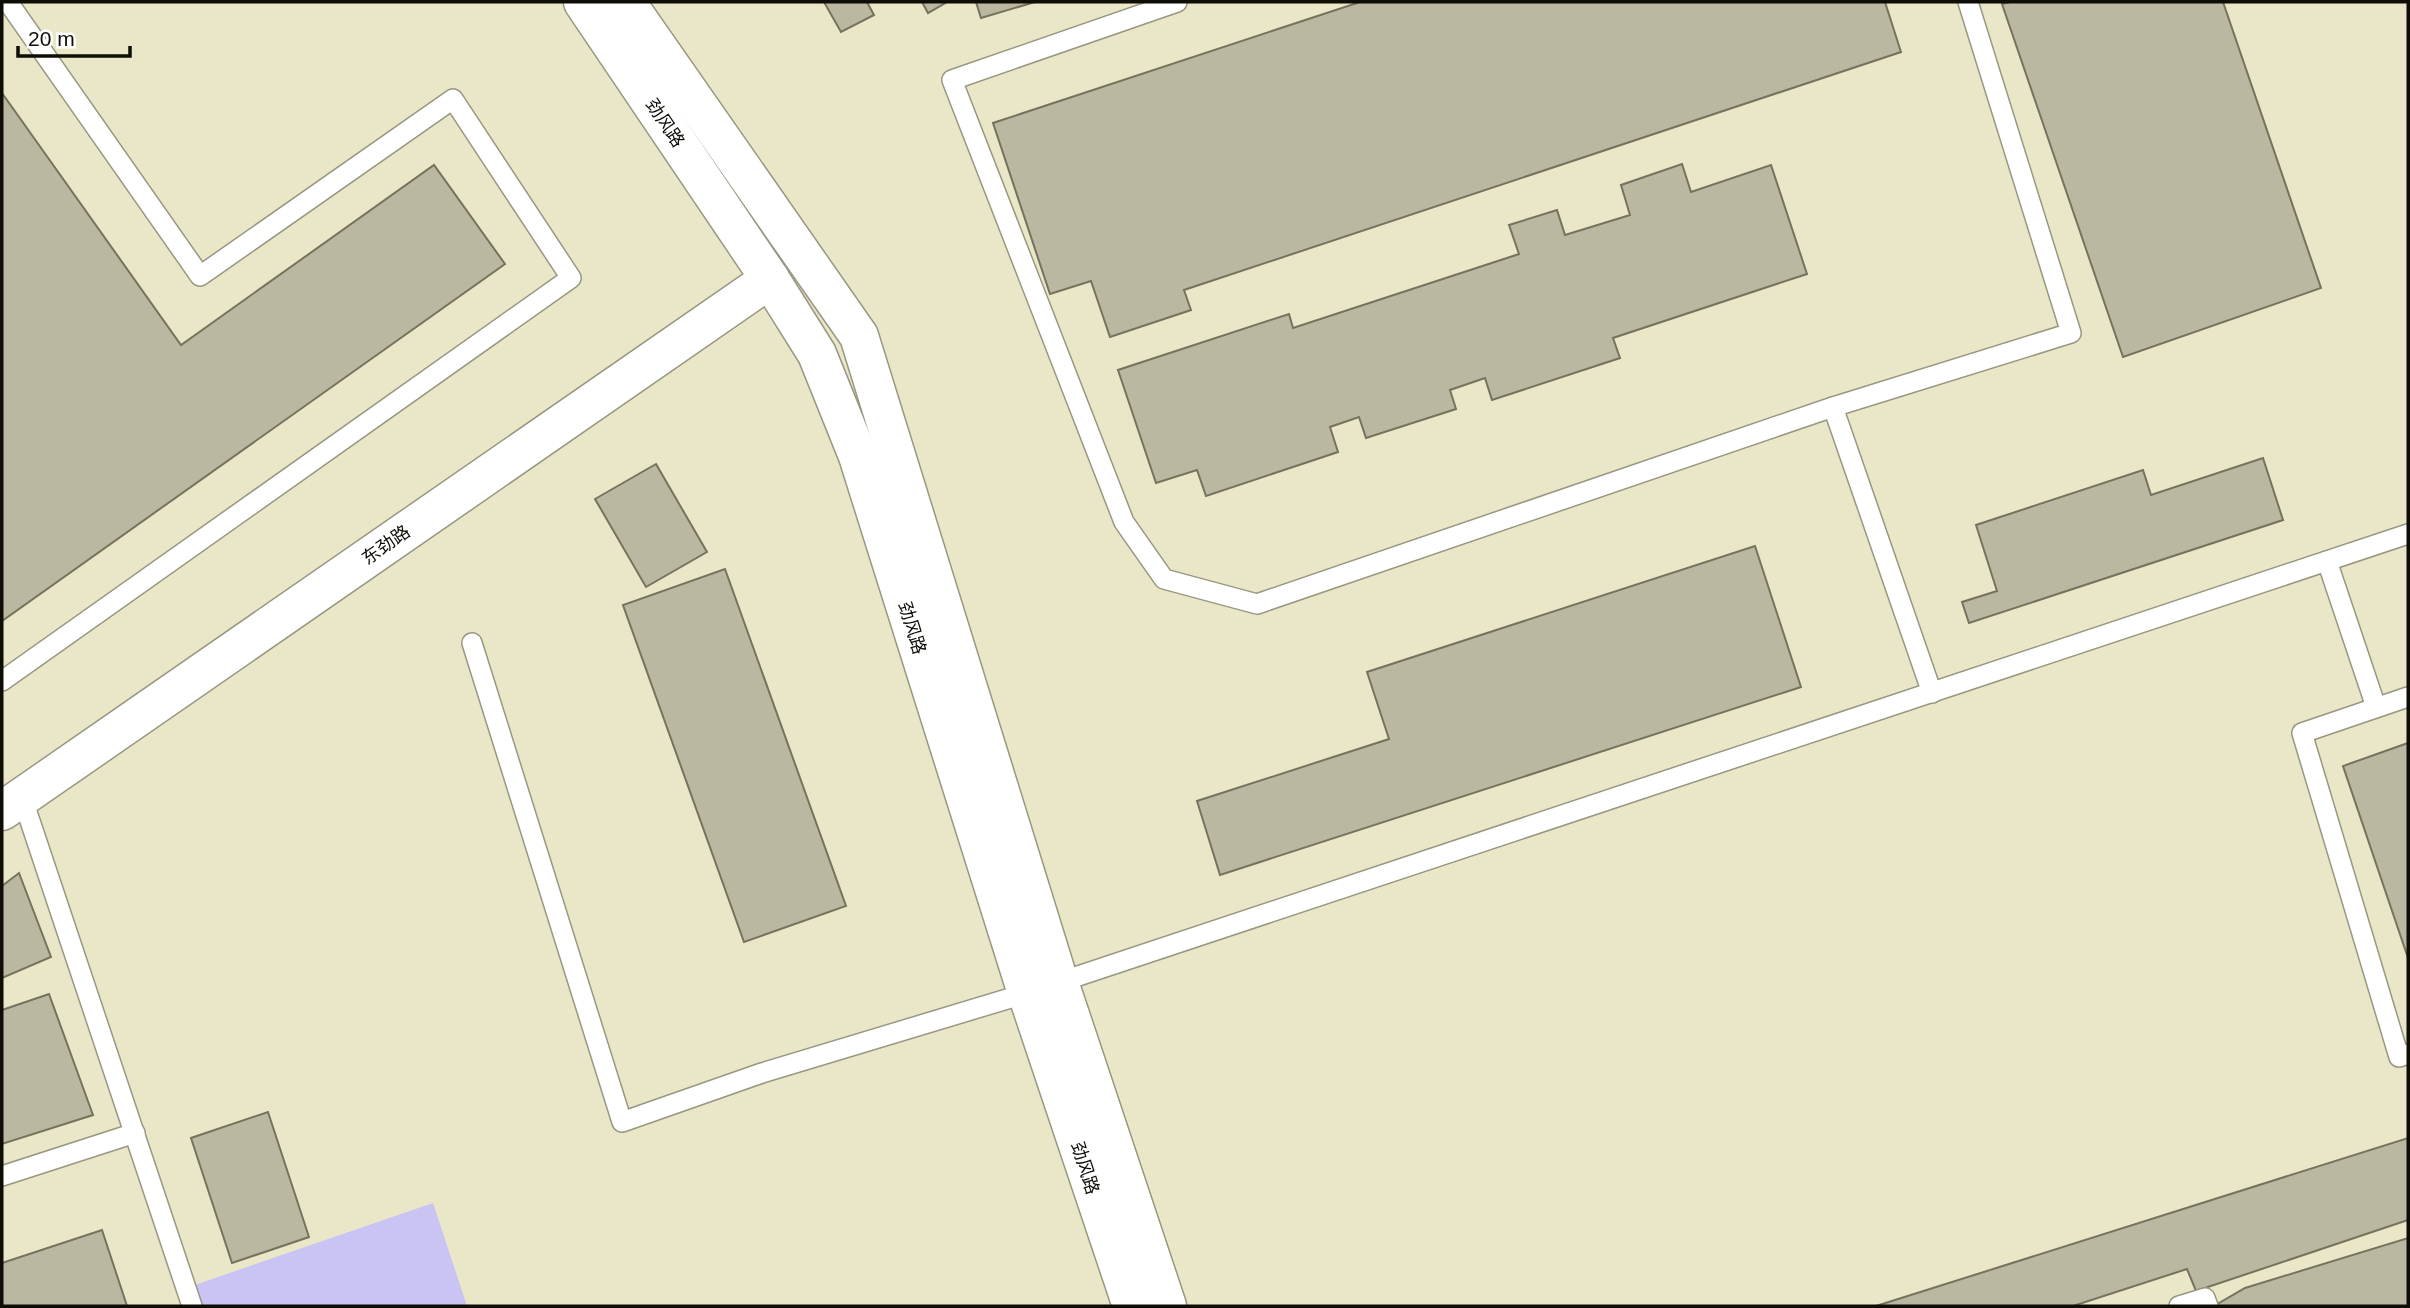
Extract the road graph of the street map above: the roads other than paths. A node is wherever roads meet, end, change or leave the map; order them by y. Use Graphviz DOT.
graph roads {
  1 [pos="8,2"];
  2 [pos="583,2"];
  3 [pos="626,2"];
  4 [pos="1177,2"];
  5 [pos="1968,2"];
  6 [pos="770,279"];
  7 [pos="1833,407"];
  8 [pos="2408,534"];
  9 [pos="2327,561"];
  10 [pos="472,643"];
  11 [pos="2,681"];
  12 [pos="1932,693"];
  13 [pos="2408,697"];
  14 [pos="2376,707"];
  15 [pos="12,804"];
  16 [pos="1043,988"];
  17 [pos="2408,1054"];
  18 [pos="135,1133"];
  19 [pos="2,1176"];
  20 [pos="192,1306"];
  21 [pos="1132,1306"];
  22 [pos="1167,1306"];
  23 [pos="2179,1306"];
  24 [pos="2208,1306"];
  1 -- 11 [label="lane"];
  2 -- 6 [label="street, 劲风路"];
  3 -- 16 [label="street, 劲风路"];
  4 -- 7 [label="lane"];
  5 -- 7 [label="lane"];
  6 -- 15 [label="street, 东劲路"];
  6 -- 16 [label="street, 劲风路"];
  7 -- 12 [label="lane"];
  8 -- 9 [label="lane"];
  9 -- 12 [label="lane"];
  9 -- 14 [label="lane"];
  10 -- 16 [label="lane"];
  12 -- 16 [label="lane"];
  13 -- 14 [label="lane"];
  14 -- 17 [label="lane"];
  15 -- 18 [label="lane"];
  16 -- 21 [label="street, 劲风路"];
  16 -- 22 [label="street, 劲风路"];
  18 -- 19 [label="lane"];
  18 -- 20 [label="lane"];
  23 -- 24 [label="lane"];
}
